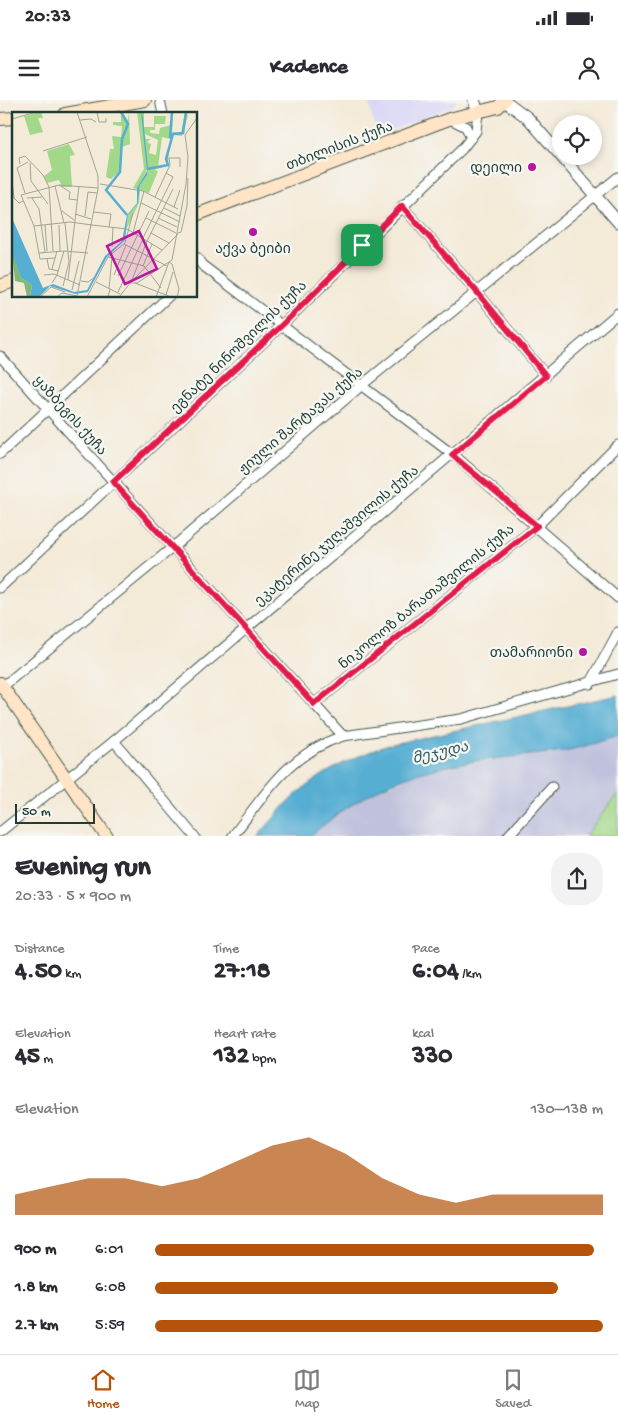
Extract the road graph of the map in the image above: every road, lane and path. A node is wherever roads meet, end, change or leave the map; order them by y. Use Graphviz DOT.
graph roads {
  1 [pos="145,100"];
  2 [pos="505,100"];
  3 [pos="478,103"];
  4 [pos="76,112"];
  5 [pos="449,119"];
  6 [pos="471,138"];
  7 [pos="552,146"];
  8 [pos="569,165"];
  9 [pos="618,177"];
  10 [pos="596,196"];
  11 [pos="402,206"];
  12 [pos="198,214"];
  13 [pos="618,222"];
  14 [pos="199,268"];
  15 [pos="12,282"];
  16 [pos="0,286"];
  17 [pos="477,292"];
  18 [pos="167,298"];
  19 [pos="618,313"];
  20 [pos="282,325"];
  21 [pos="0,356"];
  22 [pos="546,376"];
  23 [pos="362,386"];
  24 [pos="48,410"];
  25 [pos="618,445"];
  26 [pos="0,454"];
  27 [pos="452,455"];
  28 [pos="113,482"];
  29 [pos="537,526"];
  30 [pos="172,548"];
  31 [pos="0,588"];
  32 [pos="618,598"];
  33 [pos="245,629"];
  34 [pos="618,632"];
  35 [pos="618,674"];
  36 [pos="590,684"];
  37 [pos="3,691"];
  38 [pos="314,704"];
  39 [pos="343,736"];
  40 [pos="114,740"];
  41 [pos="66,780"];
  42 [pos="552,787"];
  43 [pos="0,832"];
  44 [pos="107,836"];
  45 [pos="195,836"];
  46 [pos="232,836"];
  47 [pos="507,836"];
  1 -- 4 [label="main road"];
  2 -- 3 [label="main road, თბილისის ქუჩა"];
  2 -- 7 [label="street"];
  3 -- 5 [label="main road, თბილისის ქუჩა"];
  3 -- 6 [label="street, ეგნატე ნინოშვილის ქუჩა"];
  5 -- 6 [label="street"];
  5 -- 12 [label="main road, თბილისის ქუჩა"];
  6 -- 11 [label="street, ეგნატე ნინოშვილის ქუჩა"];
  8 -- 10 [label="street"];
  9 -- 10 [label="street, ჟიული შარტავას ქუჩა"];
  10 -- 13 [label="street"];
  10 -- 17 [label="street, ჟიული შარტავას ქუჩა"];
  11 -- 17 [label="street"];
  11 -- 20 [label="street, ეგნატე ნინოშვილის ქუჩა"];
  14 -- 20 [label="street"];
  15 -- 16 [label="main road"];
  17 -- 22 [label="street"];
  17 -- 23 [label="street, ჟიული შარტავას ქუჩა"];
  18 -- 24 [label="street"];
  19 -- 22 [label="street, ეკატერინე ჯუღაშვილის ქუჩა"];
  20 -- 23 [label="street"];
  20 -- 28 [label="street, ეგნატე ნინოშვილის ქუჩა"];
  21 -- 24 [label="street, ყაზბეგის ქუჩა"];
  22 -- 27 [label="street, ეკატერინე ჯუღაშვილის ქუჩა"];
  23 -- 27 [label="street"];
  23 -- 30 [label="street, ჟიული შარტავას ქუჩა"];
  24 -- 26 [label="street"];
  24 -- 28 [label="street, ყაზბეგის ქუჩა"];
  25 -- 29 [label="street, ნიკოლოზ ბარათაშვილის ქუჩა"];
  27 -- 29 [label="street"];
  27 -- 33 [label="street, ეკატერინე ჯუღაშვილის ქუჩა"];
  28 -- 30 [label="street, ყაზბეგის ქუჩა"];
  28 -- 31 [label="street, ეგნატე ნინოშვილის ქუჩა"];
  29 -- 32 [label="street"];
  29 -- 38 [label="street, ნიკოლოზ ბარათაშვილის ქუჩა"];
  30 -- 33 [label="street, ყაზბეგის ქუჩა"];
  30 -- 37 [label="street, ჟიული შარტავას ქუჩა"];
  33 -- 38 [label="street, ყაზბეგის ქუჩა"];
  33 -- 40 [label="street, ეკატერინე ჯუღაშვილის ქუჩა"];
  34 -- 36 [label="street"];
  35 -- 36 [label="street"];
  36 -- 39 [label="street"];
  37 -- 41 [label="main road"];
  38 -- 39 [label="street, ყაზბეგის ქუჩა"];
  39 -- 46 [label="street"];
  40 -- 41 [label="street, ეკატერინე ჯუღაშვილის ქუჩა"];
  40 -- 45 [label="street"];
  41 -- 43 [label="street, ეკატერინე ჯუღაშვილის ქუჩა"];
  41 -- 44 [label="main road"];
  42 -- 47 [label="street"];
}
